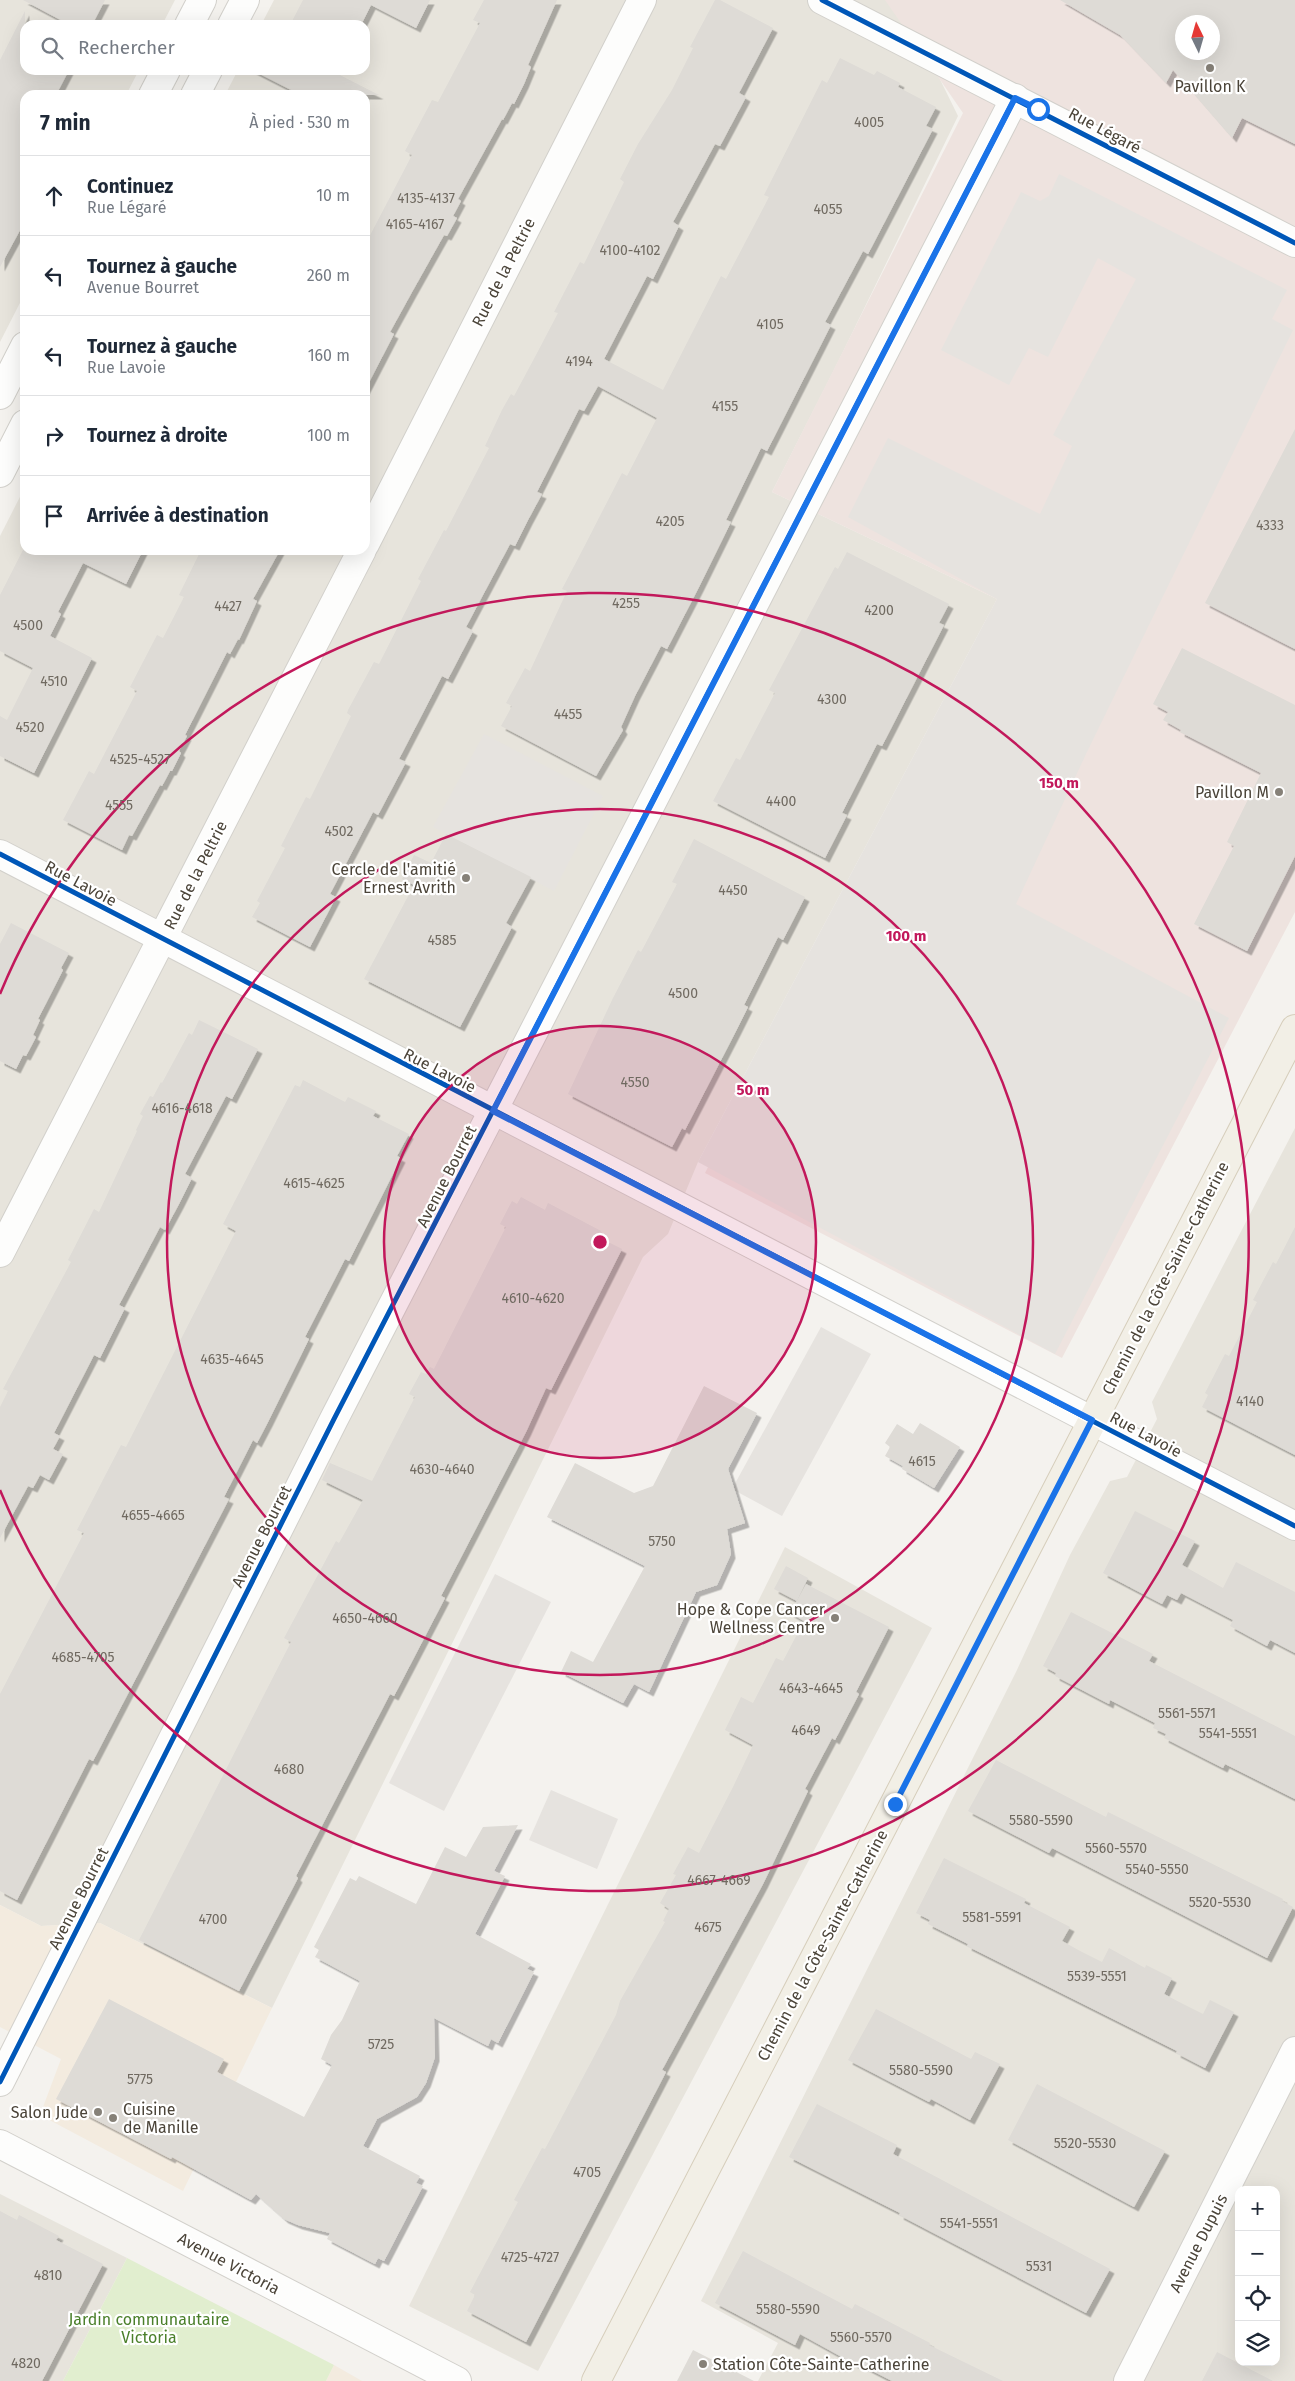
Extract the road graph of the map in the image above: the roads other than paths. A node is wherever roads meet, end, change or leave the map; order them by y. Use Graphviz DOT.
graph roads {
  1 [pos="202,0"];
  2 [pos="245,0"];
  3 [pos="642,0"];
  4 [pos="822,0"];
  5 [pos="192,20"];
  6 [pos="235,20"];
  7 [pos="164,75"];
  8 [pos="205,75"];
  9 [pos="156,90"];
  10 [pos="198,90"];
  11 [pos="1015,98"];
  12 [pos="1295,243"];
  13 [pos="20,356"];
  14 [pos="0,395"];
  15 [pos="20,434"];
  16 [pos="0,473"];
  17 [pos="370,534"];
  18 [pos="359,555"];
  19 [pos="0,854"];
  20 [pos="161,939"];
  21 [pos="1295,1028"];
  22 [pos="493,1111"];
  23 [pos="0,1253"];
  24 [pos="1092,1420"];
  25 [pos="1295,1526"];
  26 [pos="1295,2052"];
  27 [pos="0,2082"];
  28 [pos="0,2144"];
  29 [pos="457,2381"];
  30 [pos="596,2381"];
  31 [pos="1128,2381"];
  1 -- 5 [label="street"];
  2 -- 6 [label="street"];
  3 -- 17 [label="street, Rue de la Peltrie"];
  4 -- 11 [label="street, Rue Légaré"];
  7 -- 9 [label="street"];
  8 -- 10 [label="street"];
  11 -- 12 [label="street, Rue Légaré"];
  11 -- 22 [label="street, Avenue Bourret"];
  13 -- 14 [label="street"];
  15 -- 16 [label="street"];
  18 -- 20 [label="street, Rue de la Peltrie"];
  19 -- 20 [label="street, Rue Lavoie"];
  20 -- 22 [label="street, Rue Lavoie"];
  20 -- 23 [label="street, Rue de la Peltrie"];
  21 -- 24 [label="main road, Chemin de la Côte-Sainte-Catherine"];
  22 -- 24 [label="street, Rue Lavoie"];
  22 -- 27 [label="street, Avenue Bourret"];
  24 -- 25 [label="street, Rue Lavoie"];
  24 -- 30 [label="main road, Chemin de la Côte-Sainte-Catherine"];
  26 -- 31 [label="street, Avenue Dupuis"];
  28 -- 29 [label="street, Avenue Victoria"];
}
